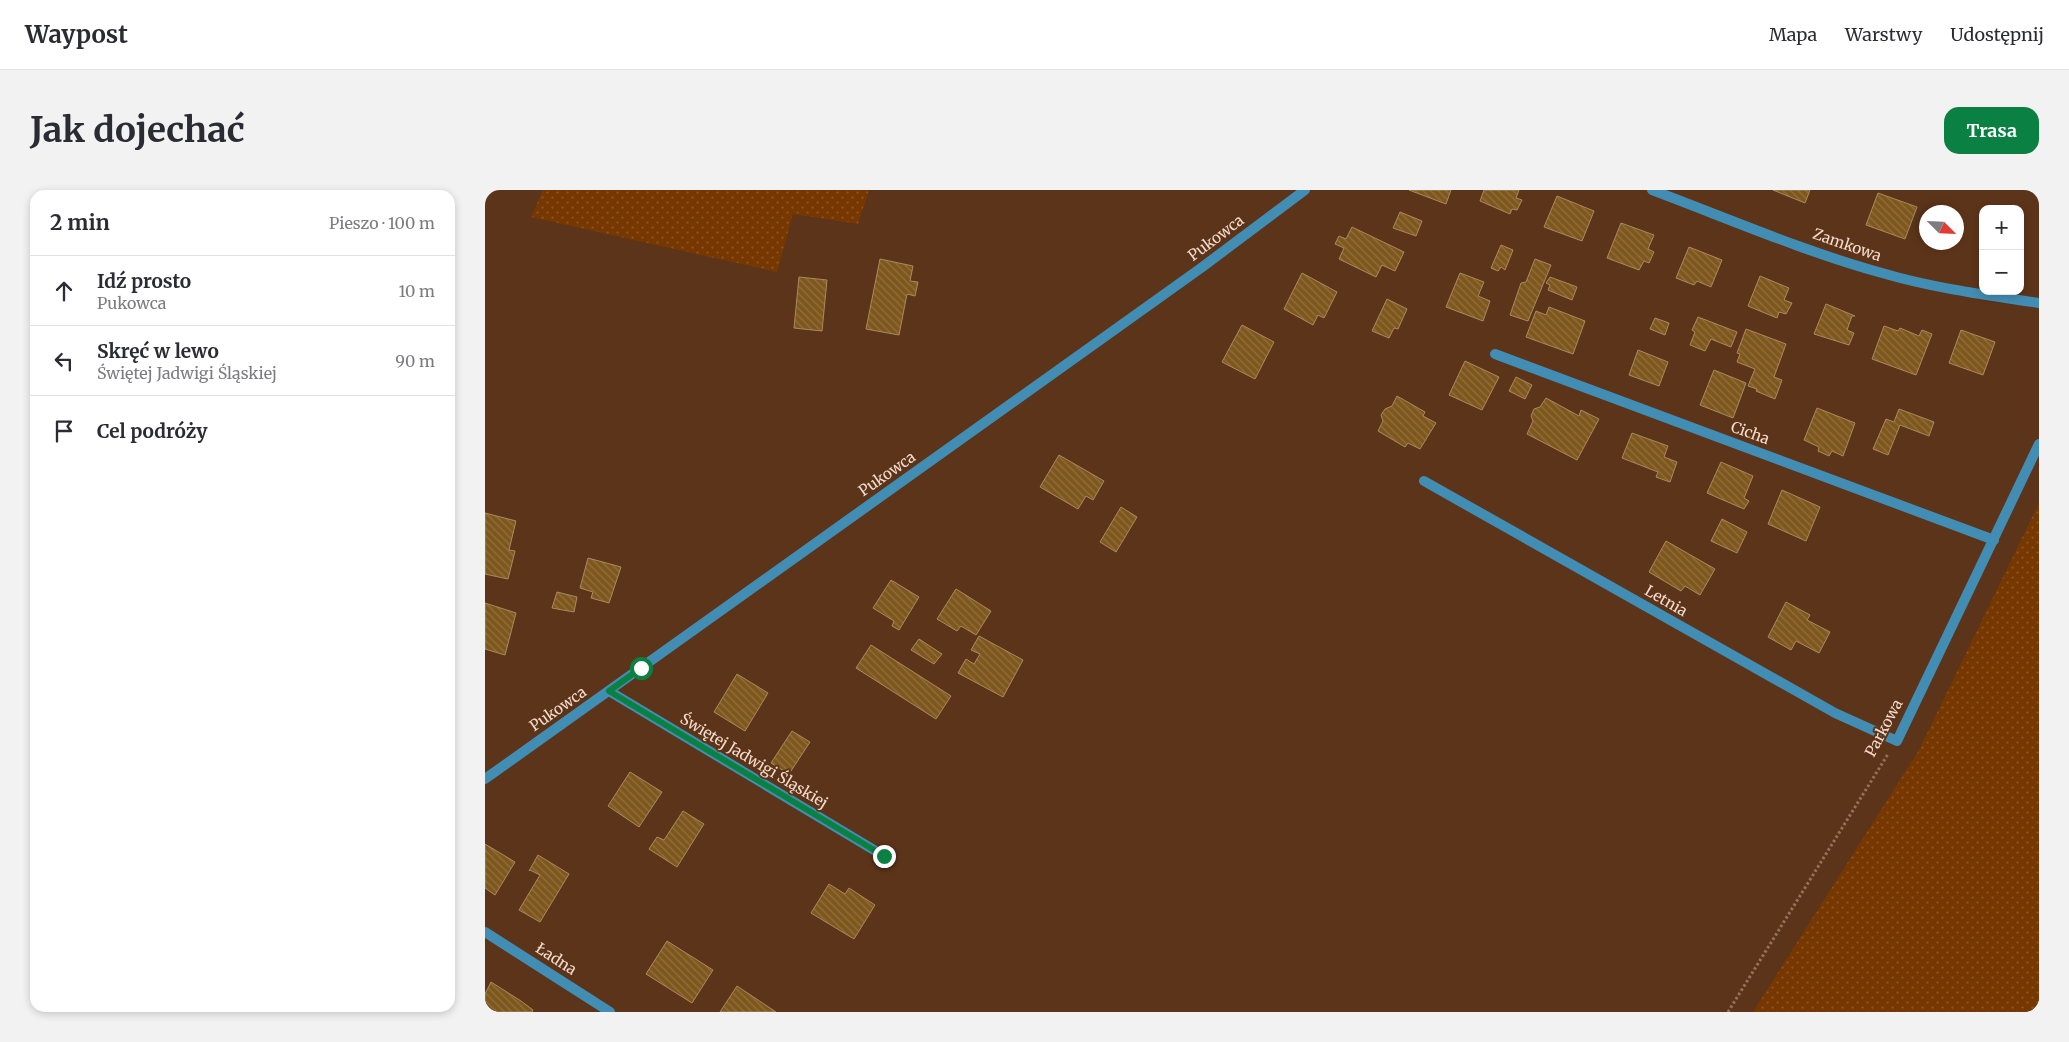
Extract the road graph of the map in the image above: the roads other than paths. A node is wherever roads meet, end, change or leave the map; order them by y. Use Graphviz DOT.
graph roads {
  1 [pos="1305,190"];
  2 [pos="1652,190"];
  3 [pos="2039,303"];
  4 [pos="1495,354"];
  5 [pos="2039,444"];
  6 [pos="1424,481"];
  7 [pos="1994,540"];
  8 [pos="609,691"];
  9 [pos="1897,741"];
  10 [pos="485,779"];
  11 [pos="884,856"];
  12 [pos="485,932"];
  13 [pos="610,1012"];
  1 -- 8 [label="street, Pukowca"];
  2 -- 3 [label="street, Zamkowa"];
  4 -- 7 [label="street, Cicha"];
  5 -- 7 [label="street, Parkowa"];
  6 -- 9 [label="street, Letnia"];
  7 -- 9 [label="street, Parkowa"];
  8 -- 10 [label="street, Pukowca"];
  8 -- 11 [label="street, Świętej Jadwigi Śląskiej"];
  12 -- 13 [label="street, Ładna"];
}
